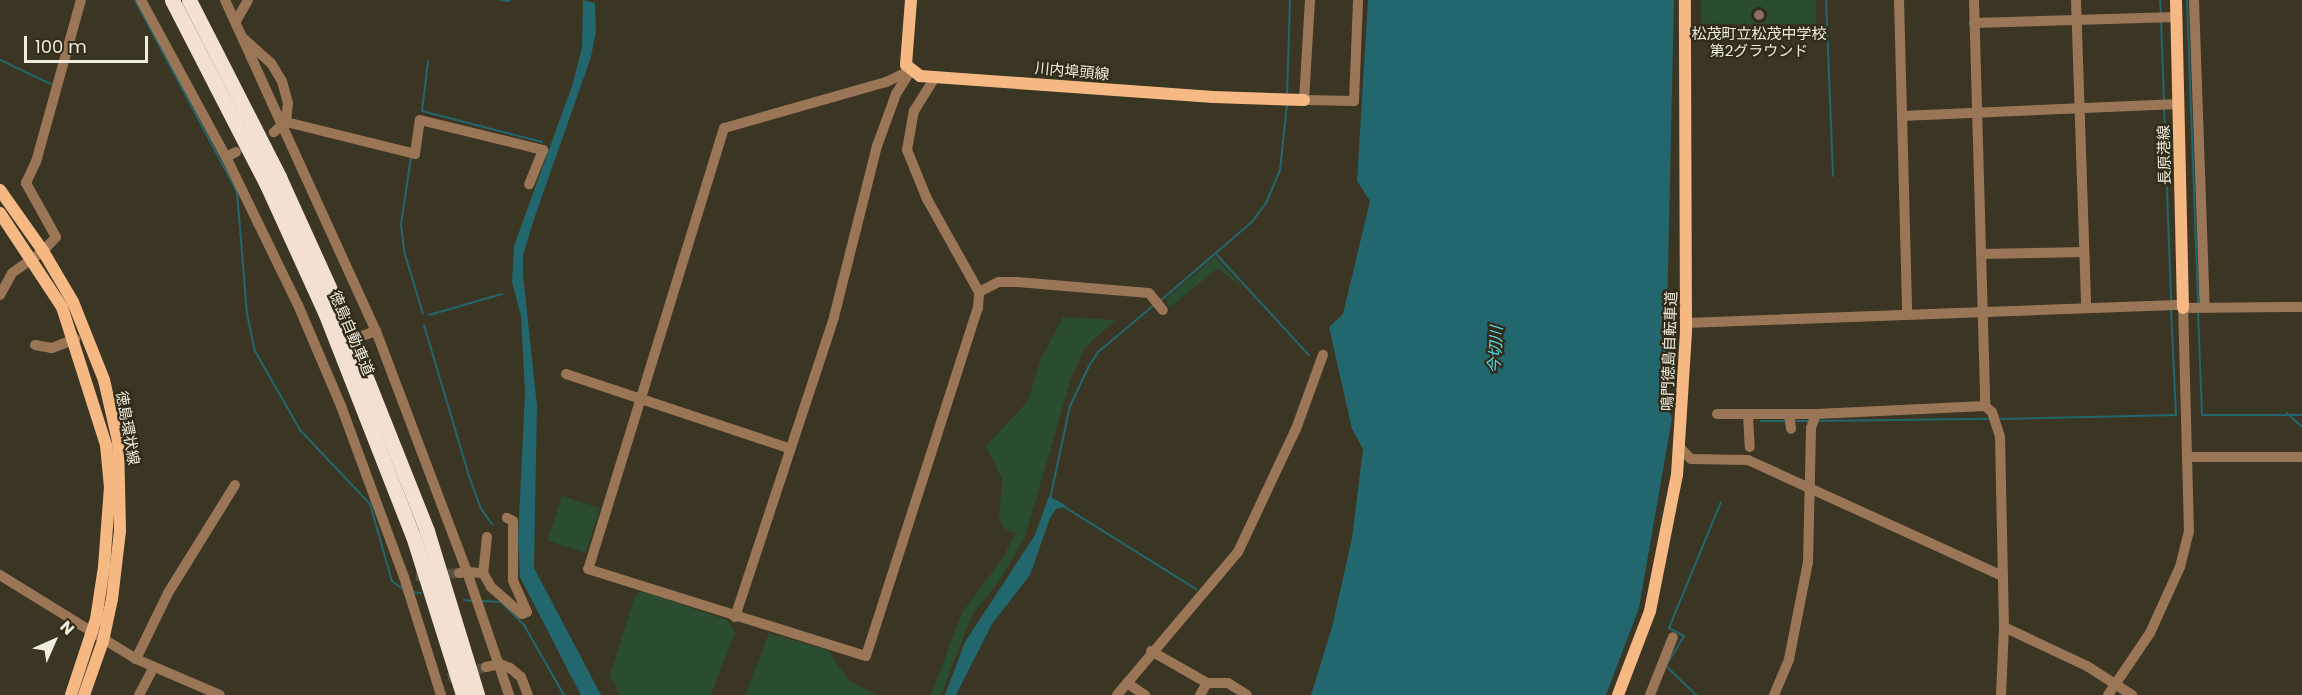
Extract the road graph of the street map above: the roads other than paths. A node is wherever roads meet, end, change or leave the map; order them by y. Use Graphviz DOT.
graph roads {
  1 [pos="81,0"];
  2 [pos="141,0"];
  3 [pos="172,0"];
  4 [pos="189,0"];
  5 [pos="225,0"];
  6 [pos="248,0"];
  7 [pos="910,0"];
  8 [pos="1310,0"];
  9 [pos="1358,0"];
  10 [pos="1685,0"];
  11 [pos="1899,0"];
  12 [pos="1974,0"];
  13 [pos="2076,0"];
  14 [pos="2176,0"];
  15 [pos="2194,0"];
  16 [pos="2176,17"];
  17 [pos="2077,20"];
  18 [pos="236,21"];
  19 [pos="1974,23"];
  20 [pos="241,37"];
  21 [pos="910,70"];
  22 [pos="935,78"];
  23 [pos="1304,100"];
  24 [pos="2178,104"];
  25 [pos="2079,108"];
  26 [pos="1977,112"];
  27 [pos="1902,116"];
  28 [pos="286,124"];
  29 [pos="274,132"];
  30 [pos="529,184"];
  31 [pos="0,190"];
  32 [pos="0,213"];
  33 [pos="2084,252"];
  34 [pos="38,254"];
  35 [pos="1981,254"];
  36 [pos="979,292"];
  37 [pos="0,295"];
  38 [pos="2086,307"];
  39 [pos="2183,307"];
  40 [pos="2302,307"];
  41 [pos="2205,308"];
  42 [pos="1163,310"];
  43 [pos="1983,310"];
  44 [pos="1906,314"];
  45 [pos="1686,323"];
  46 [pos="376,331"];
  47 [pos="362,336"];
  48 [pos="75,339"];
  49 [pos="35,345"];
  50 [pos="1323,355"];
  51 [pos="566,374"];
  52 [pos="644,397"];
  53 [pos="1985,406"];
  54 [pos="1717,414"];
  55 [pos="1748,414"];
  56 [pos="1789,414"];
  57 [pos="1816,414"];
  58 [pos="1791,429"];
  59 [pos="1679,447"];
  60 [pos="1749,447"];
  61 [pos="789,448"];
  62 [pos="2188,457"];
  63 [pos="2302,457"];
  64 [pos="235,485"];
  65 [pos="1810,490"];
  66 [pos="507,518"];
  67 [pos="487,537"];
  68 [pos="483,573"];
  69 [pos="465,574"];
  70 [pos="0,575"];
  71 [pos="2003,576"];
  72 [pos="735,617"];
  73 [pos="2004,627"];
  74 [pos="92,634"];
  75 [pos="1673,637"];
  76 [pos="103,641"];
  77 [pos="1152,651"];
  78 [pos="136,659"];
  79 [pos="500,664"];
  80 [pos="154,667"];
  81 [pos="486,667"];
  82 [pos="1126,683"];
  83 [pos="1207,683"];
  84 [pos="2117,683"];
  85 [pos="1654,694"];
  86 [pos="71,695"];
  87 [pos="84,695"];
  88 [pos="140,695"];
  89 [pos="220,695"];
  90 [pos="441,695"];
  91 [pos="463,695"];
  92 [pos="477,695"];
  93 [pos="509,695"];
  94 [pos="528,695"];
  95 [pos="1117,695"];
  96 [pos="1145,695"];
  97 [pos="1200,695"];
  98 [pos="1247,695"];
  99 [pos="1618,695"];
  100 [pos="1774,695"];
  101 [pos="2001,695"];
  102 [pos="2108,695"];
  103 [pos="2132,695"];
  1 -- 34 [label="street"];
  2 -- 90 [label="street"];
  3 -- 91 [label="highway, 徳島自動車道"];
  4 -- 92 [label="highway, 徳島自動車道"];
  5 -- 18 [label="street"];
  6 -- 18 [label="street"];
  7 -- 21 [label="main road"];
  8 -- 23 [label="street"];
  9 -- 23 [label="street"];
  10 -- 45 [label="main road, 鳴門徳島自転車道"];
  11 -- 27 [label="street"];
  12 -- 19 [label="street"];
  13 -- 17 [label="street"];
  14 -- 16 [label="main road, 長原港線"];
  15 -- 41 [label="street"];
  16 -- 17 [label="street"];
  16 -- 24 [label="main road, 長原港線"];
  17 -- 19 [label="street"];
  17 -- 25 [label="street"];
  18 -- 20 [label="street"];
  19 -- 26 [label="street"];
  20 -- 28 [label="street"];
  20 -- 28 [label="street"];
  21 -- 22 [label="main road, 川内埠頭線"];
  21 -- 52 [label="street"];
  21 -- 61 [label="street"];
  22 -- 23 [label="main road, 川内埠頭線"];
  22 -- 36 [label="street"];
  24 -- 25 [label="street"];
  24 -- 39 [label="main road, 長原港線"];
  25 -- 26 [label="street"];
  25 -- 33 [label="street"];
  26 -- 27 [label="street"];
  26 -- 35 [label="street"];
  27 -- 44 [label="street"];
  28 -- 29 [label="street"];
  28 -- 30 [label="street"];
  28 -- 46 [label="street"];
  31 -- 34 [label="main road, 徳島環状線"];
  32 -- 34 [label="main road, 徳島環状線"];
  33 -- 35 [label="street"];
  33 -- 38 [label="street"];
  34 -- 37 [label="street"];
  34 -- 48 [label="main road, 徳島環状線"];
  34 -- 76 [label="main road, 徳島環状線"];
  35 -- 43 [label="street"];
  36 -- 42 [label="street"];
  36 -- 72 [label="street"];
  38 -- 39 [label="street"];
  38 -- 43 [label="street"];
  39 -- 41 [label="street"];
  39 -- 62 [label="street"];
  40 -- 41 [label="street"];
  43 -- 44 [label="street"];
  43 -- 53 [label="street"];
  44 -- 45 [label="street"];
  45 -- 59 [label="main road, 鳴門徳島自転車道"];
  46 -- 47 [label="street"];
  46 -- 69 [label="street"];
  48 -- 49 [label="street"];
  48 -- 74 [label="main road, 徳島環状線"];
  50 -- 77 [label="street"];
  51 -- 52 [label="street"];
  52 -- 61 [label="street"];
  52 -- 72 [label="street"];
  53 -- 57 [label="street"];
  53 -- 71 [label="street"];
  54 -- 55 [label="street"];
  55 -- 56 [label="street"];
  55 -- 60 [label="street"];
  56 -- 57 [label="street"];
  56 -- 58 [label="street"];
  57 -- 65 [label="street"];
  59 -- 65 [label="street"];
  59 -- 99 [label="main road, 鳴門徳島自転車道"];
  61 -- 72 [label="street"];
  62 -- 63 [label="street"];
  62 -- 84 [label="street"];
  64 -- 78 [label="street"];
  65 -- 71 [label="street"];
  65 -- 100 [label="street"];
  66 -- 68 [label="street"];
  67 -- 68 [label="street"];
  68 -- 69 [label="street"];
  69 -- 79 [label="street"];
  70 -- 74 [label="street"];
  71 -- 73 [label="street"];
  73 -- 84 [label="street"];
  73 -- 101 [label="street"];
  74 -- 76 [label="street"];
  74 -- 86 [label="main road, 徳島環状線"];
  75 -- 85 [label="street"];
  76 -- 78 [label="street"];
  76 -- 87 [label="main road, 徳島環状線"];
  77 -- 82 [label="street"];
  77 -- 83 [label="street"];
  78 -- 80 [label="street"];
  79 -- 81 [label="street"];
  79 -- 93 [label="street"];
  79 -- 94 [label="street"];
  80 -- 88 [label="street"];
  80 -- 89 [label="street"];
  82 -- 95 [label="street"];
  82 -- 96 [label="street"];
  83 -- 97 [label="street"];
  83 -- 98 [label="street"];
  84 -- 102 [label="street"];
  84 -- 103 [label="street"];
}
